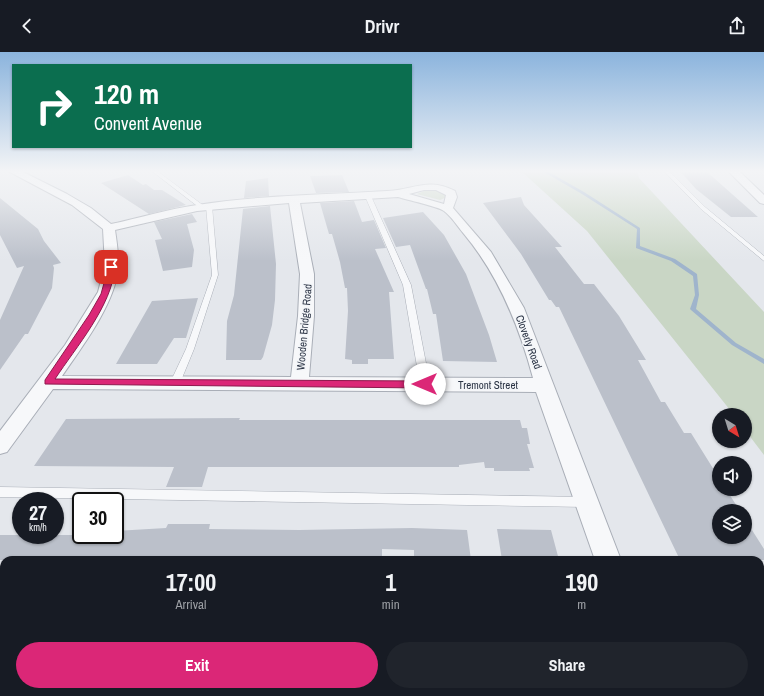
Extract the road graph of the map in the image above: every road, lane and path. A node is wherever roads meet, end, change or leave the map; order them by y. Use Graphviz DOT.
graph roads {
  1 [pos="72,201"];
  2 [pos="197,201"];
  3 [pos="281,201"];
  4 [pos="294,201"];
  5 [pos="370,201"];
  6 [pos="450,201"];
  7 [pos="696,201"];
  8 [pos="205,207"];
  9 [pos="109,228"];
  10 [pos="764,259"];
  11 [pos="48,382"];
  12 [pos="175,382"];
  13 [pos="299,383"];
  14 [pos="425,384"];
  15 [pos="544,385"];
  16 [pos="0,446"];
  17 [pos="0,492"];
  18 [pos="587,502"];
  19 [pos="607,556"];
  1 -- 9 [label="street"];
  2 -- 8 [label="lane"];
  3 -- 8 [label="street"];
  4 -- 13 [label="street, Wooden Bridge Road"];
  5 -- 14 [label="lane"];
  6 -- 15 [label="street, Cloverly Road"];
  7 -- 10 [label="lane"];
  8 -- 9 [label="street"];
  8 -- 12 [label="lane"];
  9 -- 11 [label="street"];
  11 -- 12 [label="street, Tremont Street"];
  11 -- 16 [label="street"];
  12 -- 13 [label="street, Tremont Street"];
  13 -- 14 [label="street, Tremont Street"];
  14 -- 15 [label="street, Tremont Street"];
  15 -- 18 [label="street, Cloverly Road"];
  17 -- 18 [label="lane"];
  18 -- 19 [label="street, Cloverly Road"];
}
